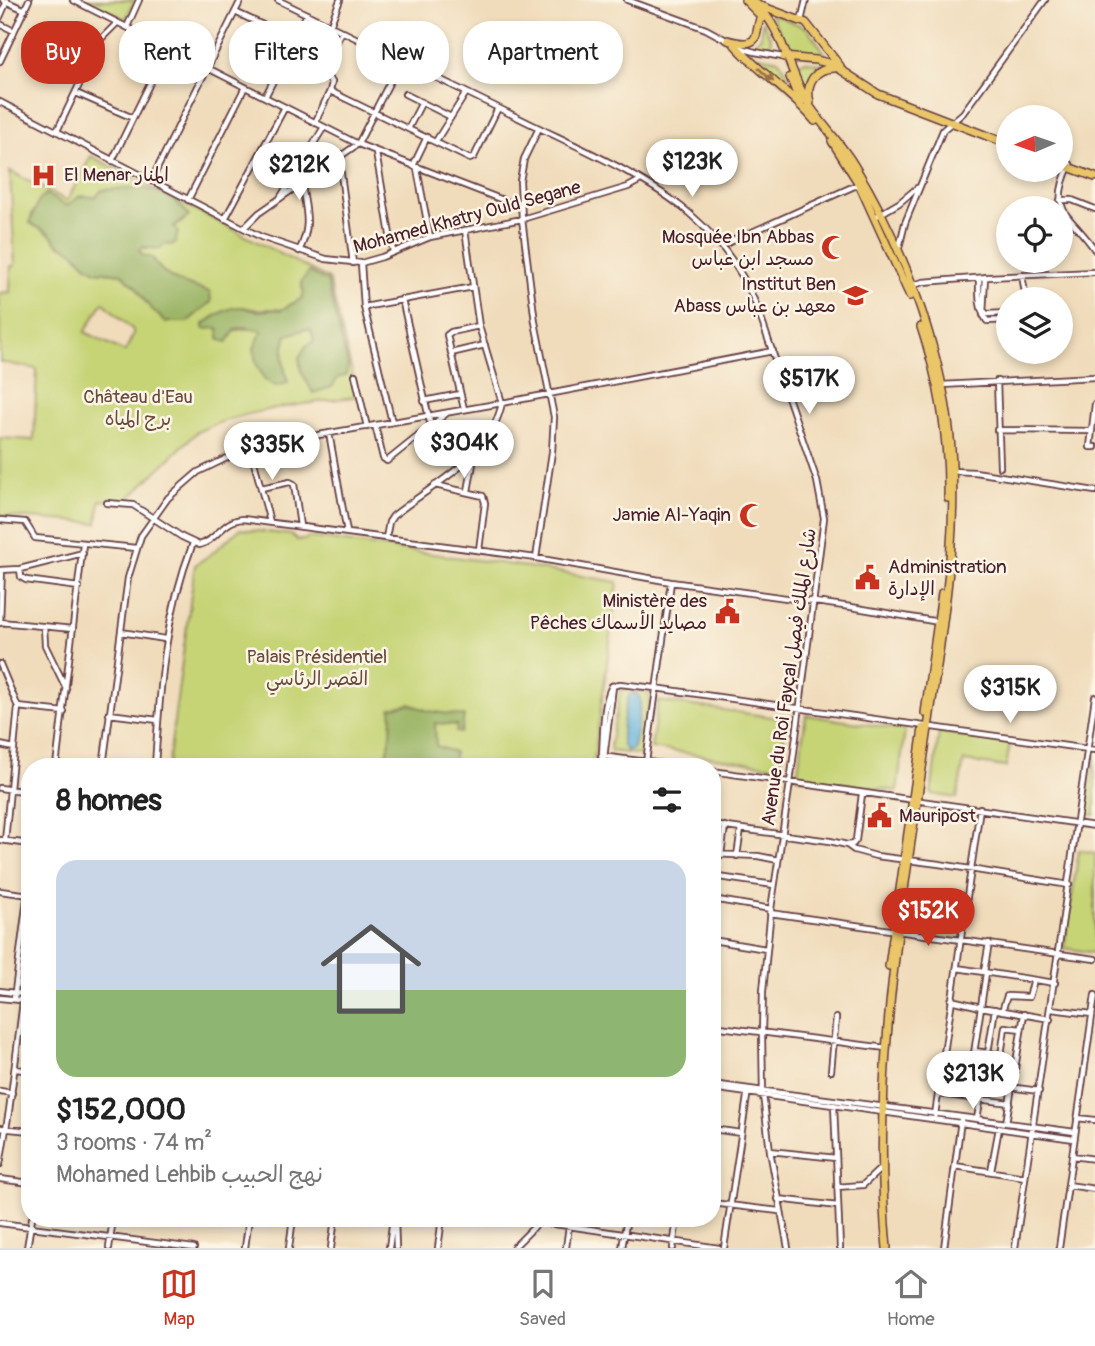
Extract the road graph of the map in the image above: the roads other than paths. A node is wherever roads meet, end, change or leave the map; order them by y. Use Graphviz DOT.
graph roads {
  1 [pos="29,0"];
  2 [pos="73,0"];
  3 [pos="139,0"];
  4 [pos="241,0"];
  5 [pos="278,0"];
  6 [pos="340,0"];
  7 [pos="627,0"];
  8 [pos="745,0"];
  9 [pos="806,0"];
  10 [pos="1045,0"];
  11 [pos="5,1"];
  12 [pos="754,2"];
  13 [pos="25,10"];
  14 [pos="235,12"];
  15 [pos="765,12"];
  16 [pos="307,14"];
  17 [pos="0,17"];
  18 [pos="130,21"];
  19 [pos="254,21"];
  20 [pos="303,21"];
  21 [pos="320,21"];
  22 [pos="332,21"];
  23 [pos="801,21"];
  24 [pos="117,22"];
  25 [pos="0,24"];
  26 [pos="15,31"];
  27 [pos="342,32"];
  28 [pos="356,39"];
  29 [pos="732,43"];
  30 [pos="215,52"];
  31 [pos="785,57"];
  32 [pos="0,61"];
  33 [pos="844,71"];
  34 [pos="215,72"];
  35 [pos="150,84"];
  36 [pos="199,84"];
  37 [pos="271,84"];
  38 [pos="332,84"];
  39 [pos="389,84"];
  40 [pos="448,84"];
  41 [pos="245,86"];
  42 [pos="330,91"];
  43 [pos="76,93"];
  44 [pos="466,93"];
  45 [pos="405,94"];
  46 [pos="265,97"];
  47 [pos="0,102"];
  48 [pos="422,102"];
  49 [pos="800,102"];
  50 [pos="285,107"];
  51 [pos="498,108"];
  52 [pos="812,109"];
  53 [pos="374,113"];
  54 [pos="451,117"];
  55 [pos="133,118"];
  56 [pos="953,121"];
  57 [pos="315,123"];
  58 [pos="324,127"];
  59 [pos="539,128"];
  60 [pos="408,129"];
  61 [pos="57,131"];
  62 [pos="427,137"];
  63 [pos="996,137"];
  64 [pos="436,141"];
  65 [pos="358,144"];
  66 [pos="376,152"];
  67 [pos="338,159"];
  68 [pos="112,161"];
  69 [pos="415,167"];
  70 [pos="1073,167"];
  71 [pos="1095,175"];
  72 [pos="151,181"];
  73 [pos="640,181"];
  74 [pos="861,183"];
  75 [pos="302,185"];
  76 [pos="920,185"];
  77 [pos="188,200"];
  78 [pos="280,200"];
  79 [pos="1073,200"];
  80 [pos="521,207"];
  81 [pos="1095,209"];
  82 [pos="878,216"];
  83 [pos="225,219"];
  84 [pos="522,219"];
  85 [pos="1073,224"];
  86 [pos="244,228"];
  87 [pos="465,230"];
  88 [pos="430,237"];
  89 [pos="721,246"];
  90 [pos="1095,250"];
  91 [pos="299,251"];
  92 [pos="393,252"];
  93 [pos="896,255"];
  94 [pos="361,262"];
  95 [pos="353,263"];
  96 [pos="1095,272"];
  97 [pos="1022,275"];
  98 [pos="982,278"];
  99 [pos="909,286"];
  100 [pos="473,287"];
  101 [pos="1024,287"];
  102 [pos="402,299"];
  103 [pos="364,307"];
  104 [pos="984,313"];
  105 [pos="996,314"];
  106 [pos="996,321"];
  107 [pos="479,326"];
  108 [pos="485,345"];
  109 [pos="773,351"];
  110 [pos="451,353"];
  111 [pos="355,375"];
  112 [pos="1095,377"];
  113 [pos="997,381"];
  114 [pos="942,385"];
  115 [pos="551,393"];
  116 [pos="460,394"];
  117 [pos="424,401"];
  118 [pos="502,403"];
  119 [pos="1095,404"];
  120 [pos="464,409"];
  121 [pos="448,413"];
  122 [pos="428,416"];
  123 [pos="392,422"];
  124 [pos="375,425"];
  125 [pos="367,427"];
  126 [pos="431,427"];
  127 [pos="997,430"];
  128 [pos="1092,431"];
  129 [pos="329,433"];
  130 [pos="250,447"];
  131 [pos="1095,447"];
  132 [pos="475,456"];
  133 [pos="1000,467"];
  134 [pos="951,471"];
  135 [pos="435,485"];
  136 [pos="261,488"];
  137 [pos="468,491"];
  138 [pos="1095,491"];
  139 [pos="107,503"];
  140 [pos="153,518"];
  141 [pos="0,520"];
  142 [pos="270,522"];
  143 [pos="300,526"];
  144 [pos="347,532"];
  145 [pos="386,538"];
  146 [pos="193,543"];
  147 [pos="83,544"];
  148 [pos="136,548"];
  149 [pos="479,550"];
  150 [pos="83,553"];
  151 [pos="536,558"];
  152 [pos="20,569"];
  153 [pos="1,570"];
  154 [pos="671,582"];
  155 [pos="79,587"];
  156 [pos="815,603"];
  157 [pos="941,622"];
  158 [pos="0,623"];
  159 [pos="44,626"];
  160 [pos="73,629"];
  161 [pos="121,632"];
  162 [pos="165,639"];
  163 [pos="0,664"];
  164 [pos="655,688"];
  165 [pos="67,689"];
  166 [pos="1095,697"];
  167 [pos="18,707"];
  168 [pos="800,708"];
  169 [pos="64,712"];
  170 [pos="109,714"];
  171 [pos="158,720"];
  172 [pos="926,726"];
  173 [pos="0,745"];
  174 [pos="13,748"];
  175 [pos="1088,750"];
  176 [pos="1095,750"];
  177 [pos="57,758"];
  178 [pos="104,758"];
  179 [pos="156,758"];
  180 [pos="602,758"];
  181 [pos="646,758"];
  182 [pos="721,772"];
  183 [pos="790,783"];
  184 [pos="0,788"];
  185 [pos="10,789"];
  186 [pos="21,791"];
  187 [pos="862,794"];
  188 [pos="915,801"];
  189 [pos="980,808"];
  190 [pos="1078,823"];
  191 [pos="1095,825"];
  192 [pos="721,826"];
  193 [pos="725,826"];
  194 [pos="741,829"];
  195 [pos="782,835"];
  196 [pos="3,840"];
  197 [pos="21,843"];
  198 [pos="847,845"];
  199 [pos="721,856"];
  200 [pos="737,856"];
  201 [pos="778,860"];
  202 [pos="906,861"];
  203 [pos="973,870"];
  204 [pos="721,877"];
  205 [pos="774,885"];
  206 [pos="1069,885"];
  207 [pos="0,891"];
  208 [pos="21,894"];
  209 [pos="721,901"];
  210 [pos="770,911"];
  211 [pos="896,931"];
  212 [pos="961,939"];
  213 [pos="721,942"];
  214 [pos="989,943"];
  215 [pos="21,949"];
  216 [pos="766,949"];
  217 [pos="1059,954"];
  218 [pos="1095,959"];
  219 [pos="957,968"];
  220 [pos="985,972"];
  221 [pos="1034,980"];
  222 [pos="1055,983"];
  223 [pos="0,991"];
  224 [pos="14,996"];
  225 [pos="21,997"];
  226 [pos="0,998"];
  227 [pos="1095,999"];
  228 [pos="951,1000"];
  229 [pos="981,1007"];
  230 [pos="995,1009"];
  231 [pos="1051,1009"];
  232 [pos="1002,1011"];
  233 [pos="1024,1014"];
  234 [pos="836,1018"];
  235 [pos="1093,1018"];
  236 [pos="1049,1019"];
  237 [pos="992,1026"];
  238 [pos="721,1027"];
  239 [pos="1005,1027"];
  240 [pos="1021,1029"];
  241 [pos="762,1034"];
  242 [pos="1092,1034"];
  243 [pos="21,1037"];
  244 [pos="833,1043"];
  245 [pos="884,1048"];
  246 [pos="975,1051"];
  247 [pos="988,1053"];
  248 [pos="1001,1055"];
  249 [pos="943,1063"];
  250 [pos="972,1067"];
  251 [pos="16,1069"];
  252 [pos="21,1070"];
  253 [pos="999,1070"];
  254 [pos="831,1071"];
  255 [pos="1015,1072"];
  256 [pos="941,1078"];
  257 [pos="983,1084"];
  258 [pos="721,1087"];
  259 [pos="1012,1088"];
  260 [pos="0,1091"];
  261 [pos="748,1091"];
  262 [pos="1039,1091"];
  263 [pos="12,1093"];
  264 [pos="763,1093"];
  265 [pos="939,1094"];
  266 [pos="981,1099"];
  267 [pos="1010,1103"];
  268 [pos="834,1105"];
  269 [pos="881,1109"];
  270 [pos="935,1116"];
  271 [pos="1077,1118"];
  272 [pos="977,1119"];
  273 [pos="961,1120"];
  274 [pos="1095,1120"];
  275 [pos="1006,1123"];
  276 [pos="1034,1126"];
  277 [pos="3,1128"];
  278 [pos="999,1128"];
  279 [pos="21,1130"];
  280 [pos="721,1130"];
  281 [pos="1032,1132"];
  282 [pos="1075,1132"];
  283 [pos="741,1133"];
  284 [pos="1074,1139"];
  285 [pos="770,1151"];
  286 [pos="1072,1156"];
  287 [pos="836,1158"];
  288 [pos="1095,1159"];
  289 [pos="0,1164"];
  290 [pos="955,1166"];
  291 [pos="879,1170"];
  292 [pos="991,1171"];
  293 [pos="1026,1177"];
  294 [pos="0,1180"];
  295 [pos="21,1182"];
  296 [pos="1068,1185"];
  297 [pos="837,1187"];
  298 [pos="1095,1189"];
  299 [pos="778,1199"];
  300 [pos="721,1204"];
  301 [pos="730,1206"];
  302 [pos="838,1206"];
  303 [pos="779,1211"];
  304 [pos="0,1223"];
  305 [pos="21,1226"];
  306 [pos="30,1227"];
  307 [pos="112,1227"];
  308 [pos="248,1227"];
  309 [pos="292,1227"];
  310 [pos="334,1227"];
  311 [pos="392,1227"];
  312 [pos="395,1227"];
  313 [pos="441,1227"];
  314 [pos="532,1227"];
  315 [pos="569,1227"];
  316 [pos="625,1227"];
  317 [pos="676,1227"];
  318 [pos="625,1235"];
  319 [pos="111,1238"];
  320 [pos="142,1242"];
  321 [pos="673,1245"];
  322 [pos="27,1248"];
  323 [pos="109,1248"];
  324 [pos="148,1248"];
  325 [pos="194,1248"];
  326 [pos="245,1248"];
  327 [pos="289,1248"];
  328 [pos="331,1248"];
  329 [pos="388,1248"];
  330 [pos="396,1248"];
  331 [pos="438,1248"];
  332 [pos="513,1248"];
  333 [pos="566,1248"];
  334 [pos="622,1248"];
  335 [pos="721,1248"];
  336 [pos="788,1248"];
  337 [pos="840,1248"];
  338 [pos="885,1248"];
  339 [pos="944,1248"];
  340 [pos="1015,1248"];
  341 [pos="1059,1248"];
  1 -- 13 [label="street"];
  2 -- 24 [label="street"];
  3 -- 18 [label="street"];
  4 -- 14 [label="street"];
  5 -- 16 [label="street, Avenue du Roi Fayçal شارع الملك فيصل"];
  6 -- 22 [label="street"];
  7 -- 29 [label="street"];
  8 -- 15 [label="highway"];
  9 -- 23 [label="street"];
  10 -- 56 [label="street"];
  11 -- 13 [label="street"];
  11 -- 17 [label="street"];
  12 -- 15 [label="highway"];
  13 -- 26 [label="street"];
  14 -- 19 [label="street"];
  14 -- 30 [label="street"];
  15 -- 23 [label="highway"];
  15 -- 29 [label="highway"];
  15 -- 31 [label="highway"];
  16 -- 20 [label="street"];
  16 -- 21 [label="street, Avenue du Roi Fayçal شارع الملك فيصل"];
  23 -- 33 [label="highway"];
  24 -- 43 [label="street"];
  25 -- 26 [label="street"];
  26 -- 32 [label="street"];
  27 -- 28 [label="street, Avenue du Roi Fayçal شارع الملك فيصل"];
  29 -- 31 [label="street"];
  29 -- 49 [label="highway, one-way"];
  31 -- 33 [label="highway"];
  31 -- 49 [label="highway"];
  31 -- 52 [label="highway"];
  33 -- 52 [label="highway"];
  33 -- 56 [label="highway"];
  34 -- 41 [label="street"];
  35 -- 55 [label="street"];
  36 -- 72 [label="street"];
  37 -- 46 [label="street"];
  38 -- 42 [label="street"];
  39 -- 53 [label="street"];
  40 -- 44 [label="street, Avenue du Roi Fayçal شارع الملك فيصل"];
  41 -- 46 [label="street"];
  41 -- 77 [label="street"];
  42 -- 53 [label="street"];
  42 -- 57 [label="street"];
  43 -- 55 [label="street"];
  43 -- 61 [label="street"];
  44 -- 51 [label="street, Avenue du Roi Fayçal شارع الملك فيصل"];
  44 -- 54 [label="street"];
  45 -- 48 [label="street"];
  46 -- 50 [label="street"];
  47 -- 61 [label="street, Mohamed Khatry Ould Segane"];
  48 -- 54 [label="street"];
  48 -- 60 [label="street"];
  49 -- 74 [label="highway"];
  50 -- 57 [label="street"];
  50 -- 83 [label="street"];
  51 -- 59 [label="street, Avenue du Roi Fayçal شارع الملك فيصل"];
  51 -- 64 [label="street"];
  52 -- 74 [label="highway"];
  53 -- 60 [label="street"];
  53 -- 65 [label="street"];
  54 -- 64 [label="street"];
  55 -- 68 [label="street"];
  56 -- 63 [label="highway"];
  56 -- 76 [label="street"];
  57 -- 58 [label="street"];
  58 -- 65 [label="street"];
  58 -- 78 [label="street"];
  59 -- 73 [label="street, Avenue du Roi Fayçal شارع الملك فيصل"];
  59 -- 80 [label="street"];
  60 -- 62 [label="street"];
  61 -- 68 [label="street, Mohamed Khatry Ould Segane"];
  62 -- 64 [label="street"];
  62 -- 69 [label="street"];
  65 -- 66 [label="street"];
  65 -- 67 [label="street"];
  66 -- 69 [label="street"];
  66 -- 92 [label="street"];
  67 -- 75 [label="street"];
  67 -- 95 [label="street"];
  68 -- 72 [label="street, Mohamed Khatry Ould Segane"];
  69 -- 80 [label="street"];
  69 -- 88 [label="street"];
  70 -- 71 [label="highway"];
  72 -- 77 [label="street, Mohamed Khatry Ould Segane"];
  73 -- 84 [label="street, Mohamed Khatry Ould Segane"];
  73 -- 89 [label="street, Avenue du Roi Fayçal شارع الملك فيصل"];
  74 -- 82 [label="highway"];
  74 -- 89 [label="street"];
  75 -- 78 [label="street"];
  75 -- 91 [label="street"];
  76 -- 82 [label="street"];
  76 -- 93 [label="street"];
  77 -- 83 [label="street, Mohamed Khatry Ould Segane"];
  78 -- 86 [label="street"];
  79 -- 81 [label="street"];
  80 -- 84 [label="street"];
  82 -- 93 [label="highway"];
  83 -- 86 [label="street, Mohamed Khatry Ould Segane"];
  84 -- 87 [label="street, Mohamed Khatry Ould Segane"];
  84 -- 115 [label="street"];
  85 -- 90 [label="street"];
  86 -- 91 [label="street, Mohamed Khatry Ould Segane"];
  87 -- 88 [label="street, Mohamed Khatry Ould Segane"];
  87 -- 100 [label="street"];
  88 -- 92 [label="street, Mohamed Khatry Ould Segane"];
  89 -- 109 [label="street, Avenue du Roi Fayçal شارع الملك فيصل"];
  91 -- 95 [label="street, Mohamed Khatry Ould Segane"];
  92 -- 94 [label="street, Mohamed Khatry Ould Segane"];
  93 -- 99 [label="highway"];
  94 -- 95 [label="street, Mohamed Khatry Ould Segane"];
  94 -- 103 [label="street"];
  96 -- 97 [label="street"];
  97 -- 98 [label="street"];
  97 -- 101 [label="street"];
  98 -- 99 [label="street"];
  98 -- 104 [label="street"];
  99 -- 114 [label="highway"];
  99 -- 134 [label="highway"];
  100 -- 102 [label="street"];
  100 -- 107 [label="street"];
  102 -- 103 [label="street"];
  102 -- 117 [label="street"];
  103 -- 123 [label="street"];
  104 -- 105 [label="street"];
  104 -- 106 [label="street"];
  107 -- 108 [label="street"];
  107 -- 110 [label="street"];
  108 -- 110 [label="street"];
  108 -- 118 [label="street"];
  109 -- 115 [label="street"];
  109 -- 156 [label="street, Avenue du Roi Fayçal شارع الملك فيصل"];
  110 -- 116 [label="street"];
  111 -- 125 [label="street"];
  112 -- 113 [label="street"];
  113 -- 114 [label="street"];
  113 -- 127 [label="street"];
  114 -- 134 [label="highway"];
  115 -- 118 [label="street"];
  115 -- 151 [label="street"];
  116 -- 117 [label="street"];
  116 -- 120 [label="street"];
  117 -- 122 [label="street"];
  118 -- 120 [label="street"];
  118 -- 132 [label="street"];
  119 -- 128 [label="street"];
  120 -- 121 [label="street"];
  121 -- 122 [label="street"];
  121 -- 126 [label="street"];
  122 -- 123 [label="street"];
  122 -- 126 [label="street"];
  123 -- 124 [label="street"];
  124 -- 125 [label="street"];
  124 -- 126 [label="street"];
  125 -- 129 [label="street"];
  127 -- 128 [label="street"];
  127 -- 133 [label="street"];
  128 -- 131 [label="street"];
  129 -- 130 [label="street"];
  129 -- 144 [label="street"];
  130 -- 136 [label="street"];
  130 -- 140 [label="street"];
  132 -- 135 [label="street"];
  132 -- 137 [label="street"];
  134 -- 138 [label="street"];
  134 -- 157 [label="highway"];
  135 -- 137 [label="street"];
  135 -- 145 [label="street"];
  136 -- 142 [label="street"];
  136 -- 143 [label="street"];
  137 -- 149 [label="street"];
  139 -- 140 [label="street"];
  140 -- 146 [label="street"];
  140 -- 148 [label="street"];
  141 -- 147 [label="street"];
  142 -- 143 [label="street"];
  142 -- 146 [label="street"];
  143 -- 144 [label="street"];
  144 -- 145 [label="street"];
  145 -- 149 [label="street"];
  146 -- 162 [label="street"];
  147 -- 148 [label="street"];
  147 -- 150 [label="street"];
  148 -- 161 [label="street"];
  149 -- 151 [label="street"];
  150 -- 152 [label="street"];
  150 -- 155 [label="street"];
  151 -- 154 [label="street"];
  152 -- 153 [label="street"];
  152 -- 155 [label="street"];
  153 -- 158 [label="street"];
  154 -- 156 [label="street"];
  154 -- 164 [label="street"];
  155 -- 160 [label="street"];
  156 -- 157 [label="street"];
  156 -- 168 [label="street, Avenue du Roi Fayçal شارع الملك فيصل"];
  157 -- 172 [label="highway"];
  158 -- 159 [label="street"];
  159 -- 160 [label="street"];
  159 -- 165 [label="street"];
  160 -- 165 [label="street"];
  161 -- 162 [label="street"];
  161 -- 170 [label="street"];
  162 -- 171 [label="street"];
  163 -- 167 [label="street"];
  164 -- 168 [label="street"];
  164 -- 180 [label="street"];
  164 -- 181 [label="street"];
  165 -- 169 [label="street"];
  166 -- 175 [label="street"];
  167 -- 169 [label="street"];
  167 -- 174 [label="street"];
  168 -- 172 [label="street"];
  168 -- 183 [label="street, Avenue du Roi Fayçal شارع الملك فيصل"];
  169 -- 177 [label="street"];
  170 -- 171 [label="street"];
  170 -- 178 [label="street"];
  171 -- 179 [label="street"];
  172 -- 175 [label="street"];
  172 -- 188 [label="highway"];
  173 -- 174 [label="street"];
  174 -- 185 [label="street"];
  175 -- 176 [label="street"];
  175 -- 190 [label="street"];
  182 -- 183 [label="street"];
  183 -- 187 [label="street"];
  183 -- 195 [label="street, Avenue du Roi Fayçal شارع الملك فيصل"];
  184 -- 185 [label="street"];
  185 -- 186 [label="street"];
  185 -- 196 [label="street"];
  187 -- 188 [label="street"];
  187 -- 198 [label="street"];
  188 -- 189 [label="street"];
  188 -- 202 [label="highway"];
  189 -- 190 [label="street"];
  189 -- 203 [label="street"];
  190 -- 191 [label="street"];
  190 -- 206 [label="street"];
  192 -- 193 [label="street"];
  193 -- 194 [label="street"];
  193 -- 199 [label="street"];
  194 -- 195 [label="street"];
  194 -- 200 [label="street"];
  195 -- 198 [label="street"];
  195 -- 201 [label="street, Avenue du Roi Fayçal شارع الملك فيصل"];
  196 -- 197 [label="street"];
  198 -- 202 [label="street"];
  199 -- 200 [label="street"];
  200 -- 201 [label="street"];
  201 -- 205 [label="street, Avenue du Roi Fayçal شارع الملك فيصل"];
  202 -- 203 [label="street"];
  202 -- 211 [label="highway"];
  203 -- 206 [label="street"];
  203 -- 212 [label="street"];
  204 -- 205 [label="street"];
  205 -- 210 [label="street, Avenue du Roi Fayçal شارع الملك فيصل"];
  206 -- 217 [label="street"];
  207 -- 208 [label="street"];
  209 -- 210 [label="street"];
  210 -- 211 [label="street"];
  210 -- 216 [label="street, Avenue du Roi Fayçal شارع الملك فيصل"];
  211 -- 212 [label="street"];
  211 -- 245 [label="highway"];
  212 -- 214 [label="street"];
  212 -- 219 [label="street"];
  213 -- 216 [label="street"];
  214 -- 217 [label="street"];
  214 -- 220 [label="street"];
  215 -- 224 [label="street"];
  216 -- 241 [label="street, Avenue du Roi Fayçal شارع الملك فيصل"];
  217 -- 218 [label="street"];
  217 -- 222 [label="street"];
  219 -- 220 [label="street"];
  219 -- 228 [label="street"];
  220 -- 221 [label="street"];
  220 -- 229 [label="street"];
  221 -- 222 [label="street"];
  221 -- 232 [label="street"];
  222 -- 231 [label="street"];
  223 -- 224 [label="street"];
  224 -- 225 [label="street"];
  224 -- 226 [label="street"];
  227 -- 235 [label="street"];
  228 -- 229 [label="street"];
  228 -- 249 [label="street"];
  229 -- 230 [label="street"];
  229 -- 246 [label="street"];
  230 -- 232 [label="street"];
  230 -- 237 [label="street"];
  231 -- 235 [label="street"];
  231 -- 236 [label="street"];
  232 -- 233 [label="street"];
  233 -- 236 [label="street"];
  233 -- 240 [label="street"];
  234 -- 244 [label="street"];
  235 -- 242 [label="street"];
  236 -- 262 [label="street"];
  237 -- 239 [label="street"];
  237 -- 247 [label="street"];
  238 -- 241 [label="street"];
  239 -- 240 [label="street"];
  239 -- 248 [label="street"];
  240 -- 255 [label="street"];
  241 -- 244 [label="street"];
  241 -- 264 [label="street, Avenue du Roi Fayçal شارع الملك فيصل"];
  242 -- 271 [label="street"];
  243 -- 251 [label="street"];
  244 -- 245 [label="street"];
  244 -- 254 [label="street"];
  245 -- 269 [label="highway"];
  246 -- 247 [label="street"];
  246 -- 250 [label="street"];
  247 -- 248 [label="street"];
  248 -- 253 [label="street"];
  249 -- 250 [label="street"];
  249 -- 256 [label="street"];
  250 -- 253 [label="street"];
  251 -- 252 [label="street"];
  251 -- 263 [label="street"];
  253 -- 255 [label="street"];
  255 -- 259 [label="street"];
  256 -- 257 [label="street"];
  256 -- 265 [label="street"];
  257 -- 259 [label="street"];
  257 -- 266 [label="street"];
  258 -- 261 [label="street"];
  259 -- 262 [label="street"];
  259 -- 267 [label="street"];
  260 -- 263 [label="street"];
  261 -- 264 [label="street"];
  261 -- 283 [label="street"];
  262 -- 276 [label="street"];
  263 -- 277 [label="street"];
  264 -- 268 [label="street"];
  264 -- 269 [label="street"];
  264 -- 285 [label="street, Avenue du Roi Fayçal شارع الملك فيصل"];
  265 -- 266 [label="street"];
  265 -- 270 [label="street"];
  266 -- 267 [label="street"];
  266 -- 272 [label="street"];
  267 -- 275 [label="street"];
  268 -- 269 [label="street"];
  268 -- 287 [label="street"];
  269 -- 270 [label="street"];
  269 -- 291 [label="highway"];
  269 -- 338 [label="highway"];
  270 -- 273 [label="street"];
  271 -- 274 [label="street"];
  271 -- 282 [label="street"];
  272 -- 273 [label="street"];
  272 -- 275 [label="street"];
  273 -- 278 [label="street"];
  273 -- 290 [label="street"];
  275 -- 276 [label="street"];
  276 -- 281 [label="street"];
  276 -- 282 [label="street"];
  277 -- 279 [label="street"];
  277 -- 289 [label="street"];
  278 -- 281 [label="street"];
  278 -- 292 [label="street"];
  280 -- 283 [label="street"];
  281 -- 284 [label="street"];
  281 -- 293 [label="street"];
  282 -- 284 [label="street"];
  283 -- 301 [label="street"];
  284 -- 286 [label="street"];
  285 -- 287 [label="street"];
  285 -- 299 [label="street, Avenue du Roi Fayçal شارع الملك فيصل"];
  286 -- 288 [label="street"];
  286 -- 296 [label="street"];
  287 -- 297 [label="street"];
  290 -- 292 [label="street"];
  290 -- 339 [label="street"];
  291 -- 297 [label="street"];
  291 -- 338 [label="highway"];
  292 -- 293 [label="street"];
  293 -- 340 [label="street"];
  294 -- 295 [label="street"];
  296 -- 298 [label="street"];
  296 -- 341 [label="street"];
  297 -- 302 [label="street"];
  299 -- 302 [label="street"];
  299 -- 303 [label="street, Avenue du Roi Fayçal شارع الملك فيصل"];
  300 -- 301 [label="street"];
  301 -- 303 [label="street"];
  301 -- 335 [label="street"];
  302 -- 337 [label="street"];
  303 -- 336 [label="street, Avenue du Roi Fayçal شارع الملك فيصل"];
  304 -- 305 [label="street"];
  306 -- 319 [label="street"];
  306 -- 322 [label="street"];
  307 -- 319 [label="street"];
  308 -- 326 [label="street"];
  309 -- 327 [label="street"];
  310 -- 328 [label="street"];
  311 -- 329 [label="street"];
  312 -- 330 [label="street"];
  313 -- 331 [label="street"];
  314 -- 332 [label="street"];
  315 -- 318 [label="street"];
  315 -- 333 [label="street"];
  316 -- 318 [label="street"];
  317 -- 321 [label="street"];
  318 -- 321 [label="street"];
  318 -- 334 [label="street"];
  319 -- 320 [label="street"];
  319 -- 323 [label="street"];
  320 -- 324 [label="street"];
  320 -- 325 [label="street"];
  321 -- 335 [label="street"];
}
